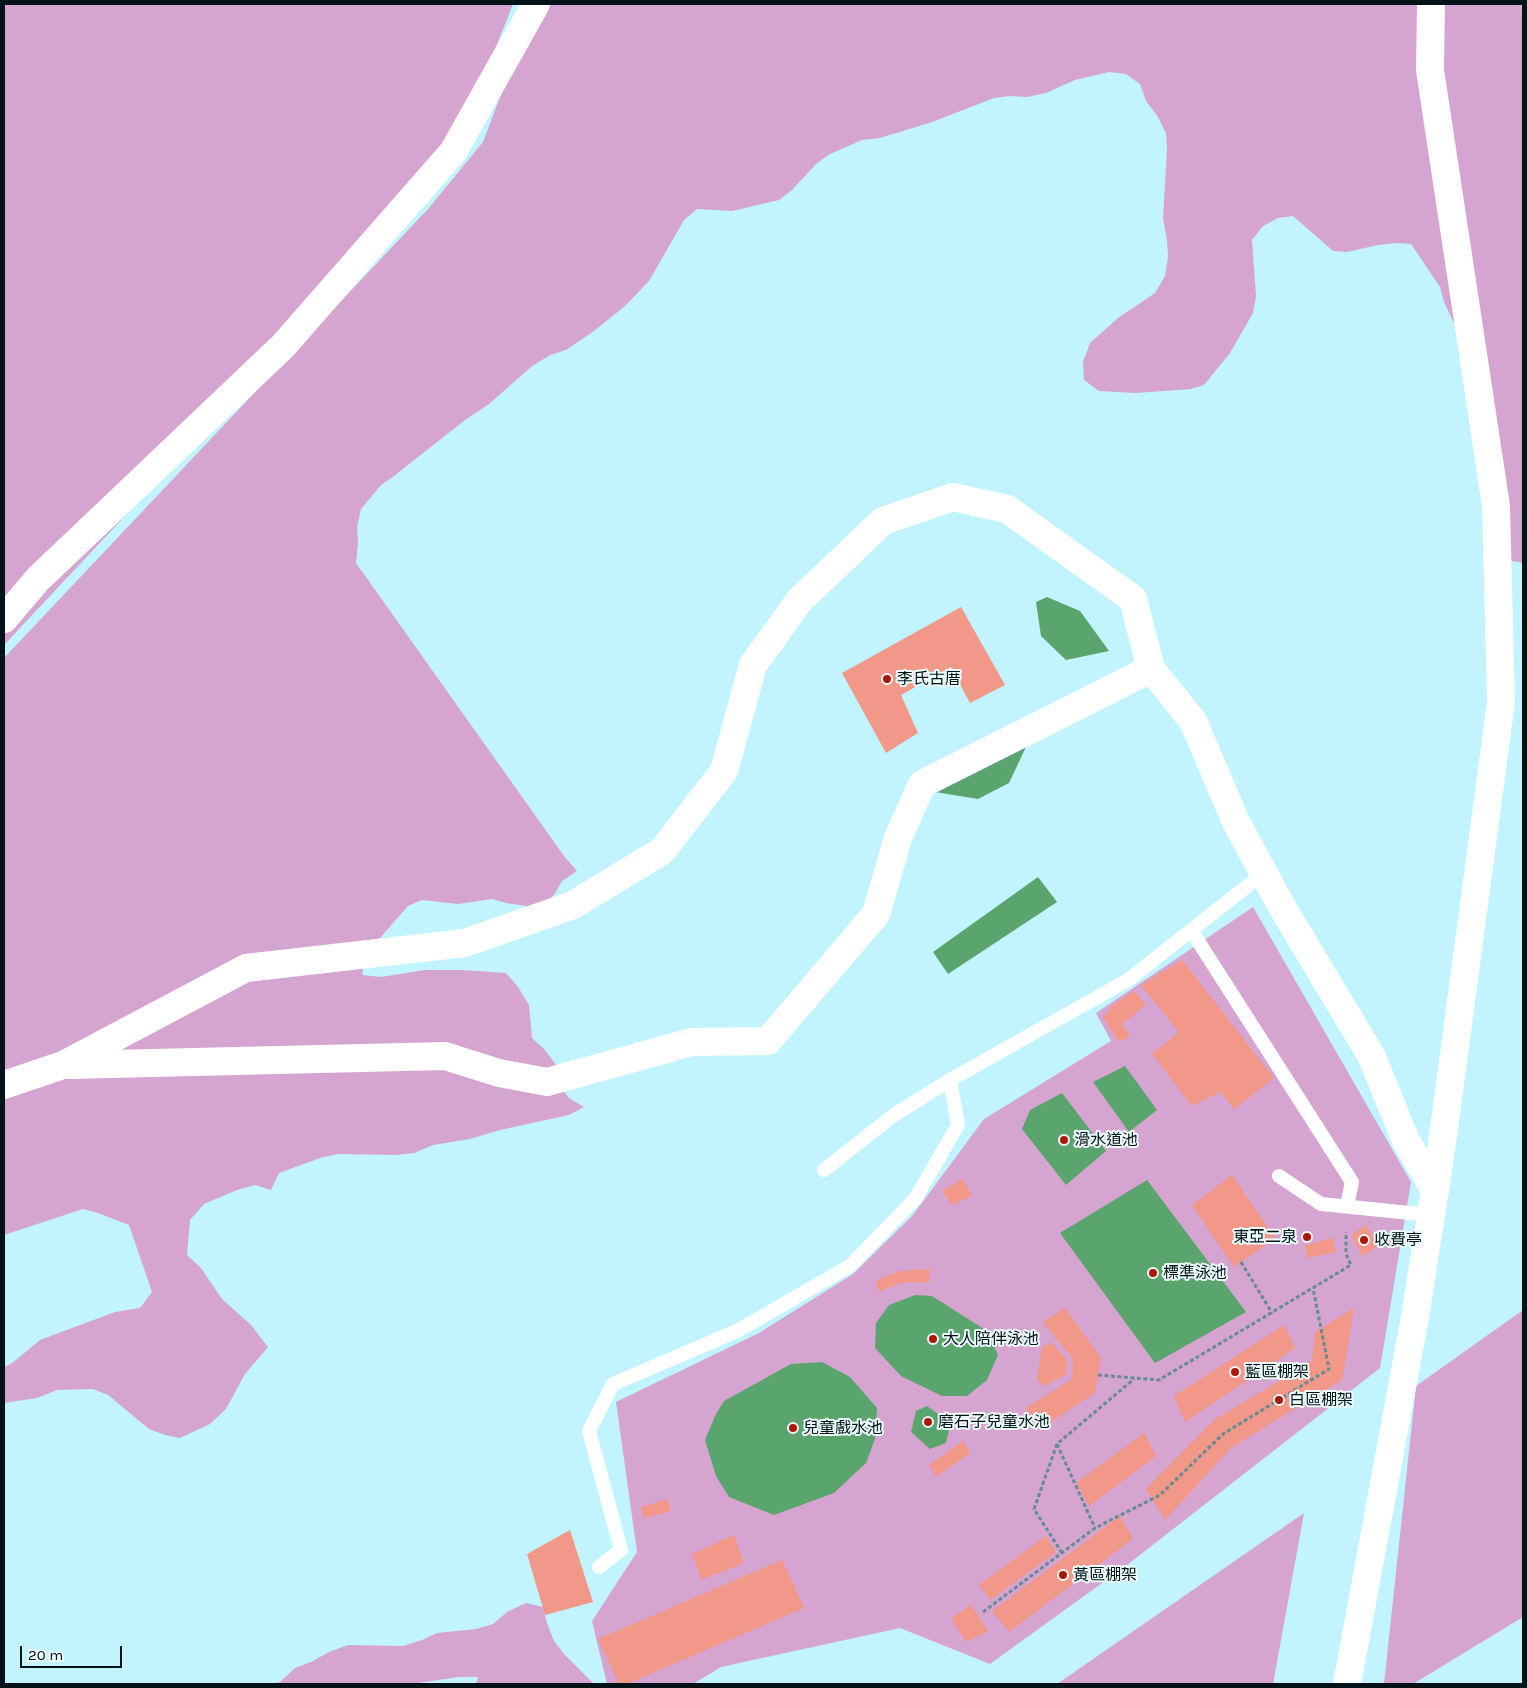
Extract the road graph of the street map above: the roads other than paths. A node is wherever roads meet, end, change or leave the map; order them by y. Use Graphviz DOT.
graph roads {
  1 [pos="536,4"];
  2 [pos="1431,4"];
  3 [pos="4,619"];
  4 [pos="1150,669"];
  5 [pos="1264,873"];
  6 [pos="1191,930"];
  7 [pos="63,1065"];
  8 [pos="950,1080"];
  9 [pos="4,1085"];
  10 [pos="824,1170"];
  11 [pos="1279,1176"];
  12 [pos="1432,1202"];
  13 [pos="1347,1206"];
  14 [pos="599,1567"];
  15 [pos="1347,1684"];
  1 -- 3 [label="street"];
  2 -- 12 [label="street"];
  4 -- 5 [label="street"];
  4 -- 7 [label="street"];
  4 -- 7 [label="street"];
  5 -- 6 [label="lane"];
  5 -- 12 [label="street"];
  6 -- 8 [label="lane"];
  6 -- 13 [label="lane"];
  7 -- 9 [label="street"];
  8 -- 10 [label="lane"];
  8 -- 14 [label="lane"];
  11 -- 13 [label="lane"];
  12 -- 13 [label="lane"];
  12 -- 15 [label="street"];
}
